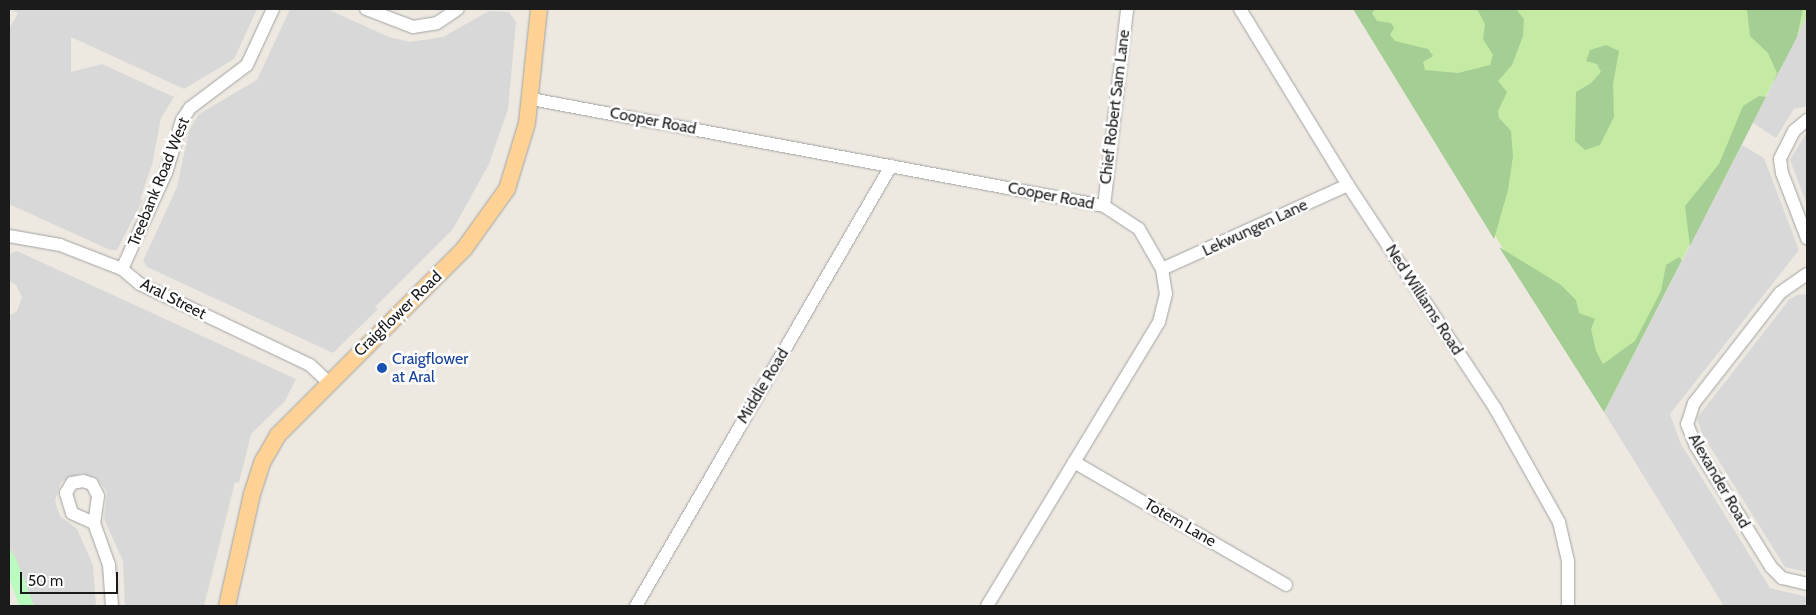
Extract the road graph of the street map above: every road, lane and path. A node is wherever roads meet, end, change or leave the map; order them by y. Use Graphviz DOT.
graph roads {
  1 [pos="273,9"];
  2 [pos="366,9"];
  3 [pos="458,9"];
  4 [pos="539,9"];
  5 [pos="1126,9"];
  6 [pos="1240,9"];
  7 [pos="531,99"];
  8 [pos="1807,120"];
  9 [pos="891,166"];
  10 [pos="1348,185"];
  11 [pos="1104,206"];
  12 [pos="9,236"];
  13 [pos="1807,238"];
  14 [pos="122,269"];
  15 [pos="1162,269"];
  16 [pos="1807,274"];
  17 [pos="328,382"];
  18 [pos="1074,462"];
  19 [pos="94,523"];
  20 [pos="1807,584"];
  21 [pos="1286,585"];
  22 [pos="112,606"];
  23 [pos="227,606"];
  24 [pos="636,606"];
  25 [pos="987,606"];
  26 [pos="1568,606"];
  1 -- 14 [label="street, Treebank Road West"];
  2 -- 3 [label="street"];
  4 -- 7 [label="main road, Craigflower Road"];
  5 -- 11 [label="street, Chief Robert Sam Lane"];
  6 -- 10 [label="street, Ned Williams Road"];
  7 -- 9 [label="street, Cooper Road"];
  7 -- 17 [label="main road, Craigflower Road"];
  8 -- 13 [label="street"];
  9 -- 11 [label="street, Cooper Road"];
  9 -- 24 [label="street, Middle Road"];
  10 -- 15 [label="street, Lekwungen Lane"];
  10 -- 26 [label="street, Ned Williams Road"];
  11 -- 15 [label="street, Cooper Road"];
  12 -- 14 [label="street, Aral Street"];
  14 -- 17 [label="street, Aral Street"];
  15 -- 18 [label="street, Cooper Road"];
  16 -- 20 [label="street, Alexander Road"];
  17 -- 23 [label="main road, Craigflower Road"];
  18 -- 21 [label="street, Totem Lane"];
  18 -- 25 [label="street, Cooper Road"];
  19 -- 22 [label="street"];
}
